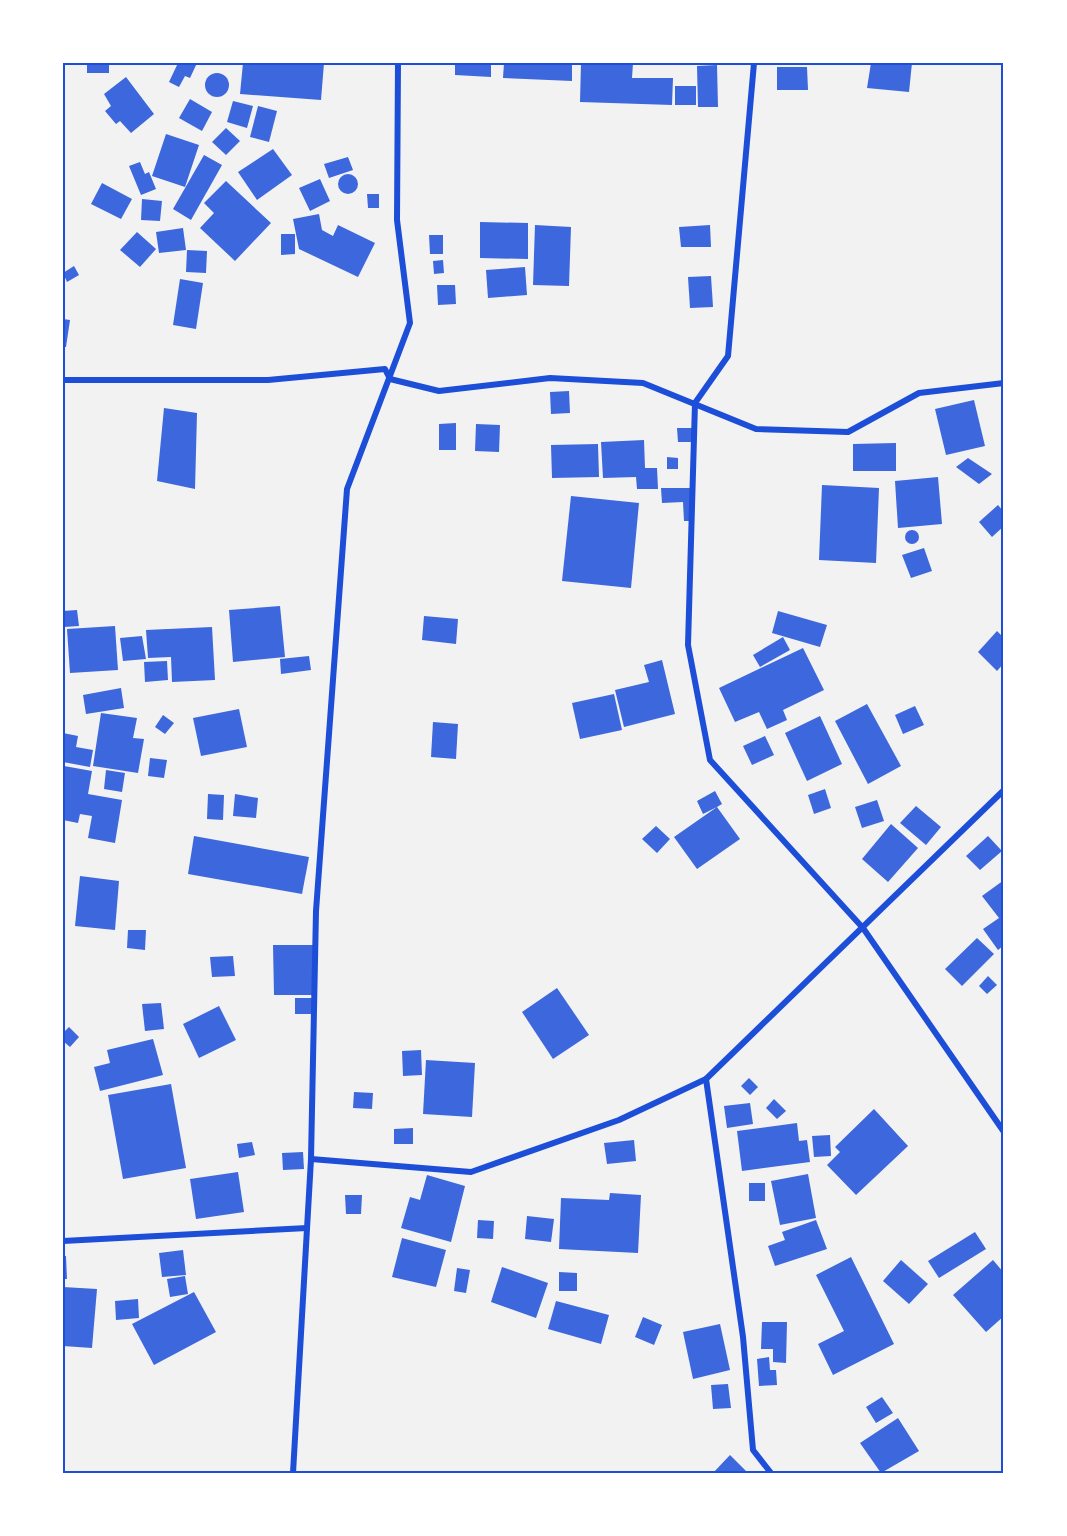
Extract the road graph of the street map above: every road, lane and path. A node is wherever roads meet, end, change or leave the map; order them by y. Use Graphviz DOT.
graph roads {
  1 [pos="398,63"];
  2 [pos="754,63"];
  3 [pos="63,380"];
  4 [pos="390,380"];
  5 [pos="1004,383"];
  6 [pos="695,404"];
  7 [pos="1004,790"];
  8 [pos="863,928"];
  9 [pos="706,1079"];
  10 [pos="1004,1131"];
  11 [pos="311,1159"];
  12 [pos="308,1228"];
  13 [pos="63,1241"];
  14 [pos="292,1473"];
  15 [pos="771,1473"];
  1 -- 4 [label="street"];
  2 -- 6 [label="street"];
  3 -- 4 [label="street"];
  4 -- 6 [label="street"];
  4 -- 11 [label="street"];
  5 -- 6 [label="street"];
  6 -- 8 [label="street"];
  7 -- 8 [label="street"];
  8 -- 9 [label="street"];
  8 -- 10 [label="street"];
  9 -- 11 [label="street"];
  9 -- 15 [label="street"];
  11 -- 12 [label="street"];
  12 -- 13 [label="street"];
  12 -- 14 [label="street"];
}
